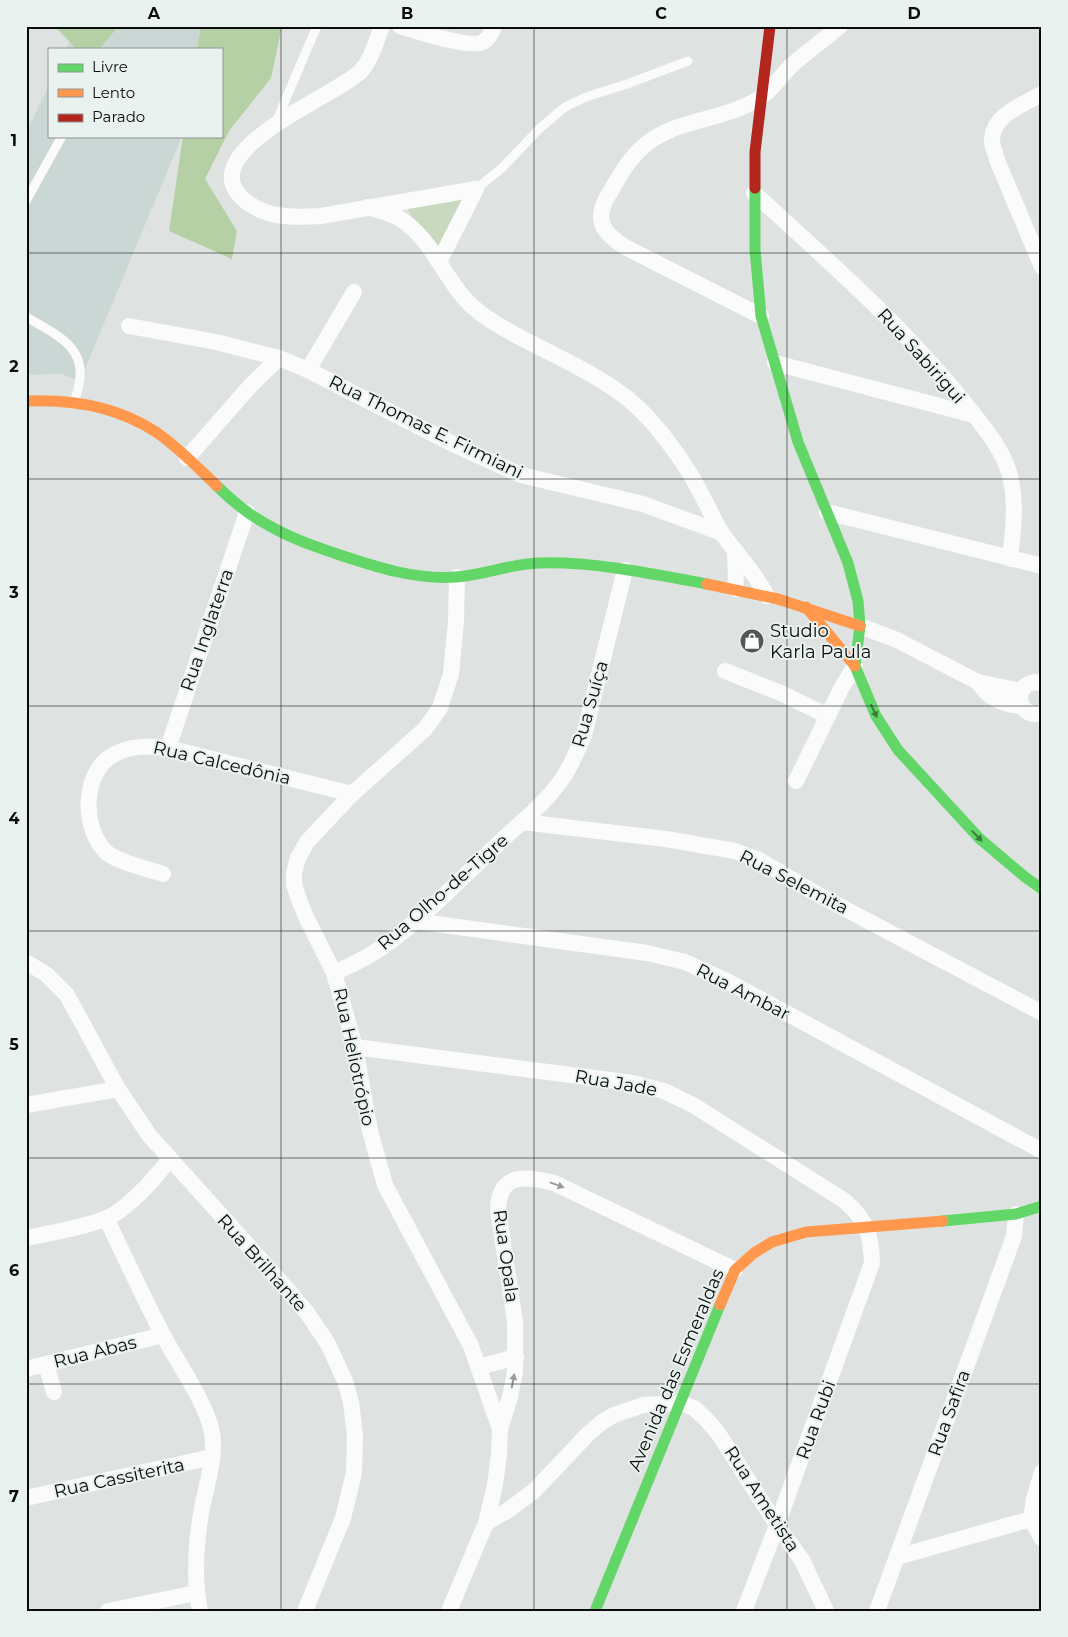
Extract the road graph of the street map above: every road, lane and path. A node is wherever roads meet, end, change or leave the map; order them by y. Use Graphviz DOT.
graph roads {
  1 [pos="318,26"];
  2 [pos="382,26"];
  3 [pos="400,26"];
  4 [pos="494,26"];
  5 [pos="770,26"];
  6 [pos="840,26"];
  7 [pos="688,61"];
  8 [pos="1042,94"];
  9 [pos="761,97"];
  10 [pos="274,124"];
  11 [pos="61,138"];
  12 [pos="476,189"];
  13 [pos="754,193"];
  14 [pos="26,201"];
  15 [pos="367,207"];
  16 [pos="439,262"];
  17 [pos="1042,267"];
  18 [pos="354,292"];
  19 [pos="762,316"];
  20 [pos="26,317"];
  21 [pos="129,326"];
  22 [pos="279,358"];
  23 [pos="775,363"];
  24 [pos="308,370"];
  25 [pos="26,401"];
  26 [pos="75,402"];
  27 [pos="974,415"];
  28 [pos="187,458"];
  29 [pos="247,512"];
  30 [pos="827,512"];
  31 [pos="722,532"];
  32 [pos="735,550"];
  33 [pos="1010,558"];
  34 [pos="1042,566"];
  35 [pos="625,570"];
  36 [pos="457,577"];
  37 [pos="736,589"];
  38 [pos="767,596"];
  39 [pos="806,607"];
  40 [pos="860,626"];
  41 [pos="869,652"];
  42 [pos="855,666"];
  43 [pos="725,671"];
  44 [pos="1042,684"];
  45 [pos="1032,709"];
  46 [pos="828,716"];
  47 [pos="168,748"];
  48 [pos="922,759"];
  49 [pos="796,781"];
  50 [pos="352,794"];
  51 [pos="522,822"];
  52 [pos="163,874"];
  53 [pos="1042,880"];
  54 [pos="1042,889"];
  55 [pos="415,921"];
  56 [pos="26,962"];
  57 [pos="334,972"];
  58 [pos="1042,1013"];
  59 [pos="355,1047"];
  60 [pos="118,1089"];
  61 [pos="26,1105"];
  62 [pos="1042,1151"];
  63 [pos="170,1159"];
  64 [pos="1042,1206"];
  65 [pos="1016,1214"];
  66 [pos="106,1218"];
  67 [pos="867,1227"];
  68 [pos="26,1238"];
  69 [pos="735,1270"];
  70 [pos="163,1335"];
  71 [pos="516,1357"];
  72 [pos="46,1364"];
  73 [pos="479,1367"];
  74 [pos="26,1369"];
  75 [pos="54,1392"];
  76 [pos="680,1403"];
  77 [pos="500,1428"];
  78 [pos="212,1457"];
  79 [pos="1042,1472"];
  80 [pos="26,1498"];
  81 [pos="1031,1519"];
  82 [pos="486,1523"];
  83 [pos="778,1526"];
  84 [pos="1042,1539"];
  85 [pos="897,1557"];
  86 [pos="196,1593"];
  87 [pos="108,1611"];
  88 [pos="200,1611"];
  89 [pos="304,1611"];
  90 [pos="448,1611"];
  91 [pos="595,1611"];
  92 [pos="744,1611"];
  93 [pos="826,1611"];
  94 [pos="877,1611"];
  1 -- 10 [label="lane"];
  2 -- 10 [label="street"];
  3 -- 4 [label="street"];
  5 -- 9 [label="main road"];
  6 -- 9 [label="street"];
  7 -- 12 [label="lane"];
  8 -- 17 [label="street"];
  9 -- 13 [label="main road"];
  9 -- 19 [label="street"];
  10 -- 15 [label="street"];
  11 -- 14 [label="lane"];
  12 -- 15 [label="street"];
  12 -- 16 [label="street"];
  13 -- 19 [label="main road"];
  13 -- 27 [label="street, Rua Sabirigui"];
  15 -- 16 [label="street"];
  16 -- 31 [label="street"];
  18 -- 24 [label="street"];
  19 -- 23 [label="main road"];
  20 -- 26 [label="lane"];
  21 -- 22 [label="street, Rua Thomas E. Firmiani"];
  22 -- 24 [label="street, Rua Thomas E. Firmiani"];
  22 -- 28 [label="street"];
  23 -- 27 [label="street"];
  23 -- 30 [label="main road"];
  24 -- 31 [label="street, Rua Thomas E. Firmiani"];
  25 -- 26 [label="main road"];
  26 -- 28 [label="main road"];
  27 -- 33 [label="street, Rua Sabirigui"];
  28 -- 29 [label="main road"];
  29 -- 36 [label="main road"];
  29 -- 47 [label="street, Rua Inglaterra"];
  30 -- 33 [label="street"];
  30 -- 40 [label="main road"];
  31 -- 32 [label="street"];
  32 -- 37 [label="street"];
  32 -- 38 [label="street"];
  33 -- 34 [label="street"];
  35 -- 36 [label="main road"];
  35 -- 37 [label="main road"];
  35 -- 51 [label="street, Rua Suíça"];
  36 -- 50 [label="street, Rua Heliotrópio"];
  37 -- 38 [label="main road"];
  38 -- 39 [label="main road"];
  39 -- 40 [label="main road"];
  39 -- 42 [label="main road"];
  40 -- 41 [label="main road"];
  40 -- 42 [label="main road"];
  40 -- 45 [label="street"];
  42 -- 46 [label="street"];
  42 -- 54 [label="main road, one-way"];
  43 -- 46 [label="street"];
  44 -- 45 [label="street"];
  46 -- 49 [label="street"];
  47 -- 50 [label="street, Rua Calcedônia"];
  47 -- 52 [label="street, Rua Calcedônia"];
  48 -- 53 [label="main road"];
  50 -- 57 [label="street, Rua Heliotrópio"];
  51 -- 55 [label="street, Rua Olho-de-Tigre"];
  51 -- 58 [label="street, Rua Selemita"];
  55 -- 57 [label="street, Rua Olho-de-Tigre"];
  55 -- 62 [label="street, Rua Ambar"];
  56 -- 60 [label="street, Rua Brilhante"];
  57 -- 59 [label="street, Rua Heliotrópio"];
  59 -- 67 [label="street, Rua Jade"];
  59 -- 73 [label="street, Rua Heliotrópio"];
  60 -- 61 [label="street"];
  60 -- 63 [label="street, Rua Brilhante"];
  63 -- 66 [label="street"];
  63 -- 89 [label="street, Rua Brilhante"];
  64 -- 65 [label="main road, Avenida das Esmeraldas"];
  65 -- 67 [label="main road, Avenida das Esmeraldas"];
  65 -- 85 [label="street, Rua Safira"];
  66 -- 68 [label="street"];
  66 -- 70 [label="street"];
  67 -- 69 [label="main road, Avenida das Esmeraldas"];
  67 -- 83 [label="street, Rua Rubi"];
  71 -- 69 [label="street, Rua Opala, one-way"];
  69 -- 76 [label="main road, Avenida das Esmeraldas"];
  70 -- 72 [label="street, Rua Abas"];
  70 -- 78 [label="street"];
  71 -- 73 [label="street"];
  77 -- 71 [label="street, Rua Opala, one-way"];
  72 -- 74 [label="street, Rua Abas"];
  72 -- 75 [label="street"];
  73 -- 77 [label="street, Rua Heliotrópio"];
  76 -- 82 [label="street"];
  76 -- 83 [label="street, Rua Ametista"];
  76 -- 91 [label="main road, Avenida das Esmeraldas"];
  77 -- 82 [label="street"];
  78 -- 80 [label="street, Rua Cassiterita"];
  78 -- 86 [label="street"];
  79 -- 81 [label="street"];
  81 -- 84 [label="street"];
  81 -- 85 [label="street"];
  82 -- 90 [label="street"];
  83 -- 92 [label="street, Rua Rubi"];
  83 -- 93 [label="street, Rua Ametista"];
  85 -- 94 [label="street, Rua Safira"];
  86 -- 87 [label="street"];
  86 -- 88 [label="street"];
}
